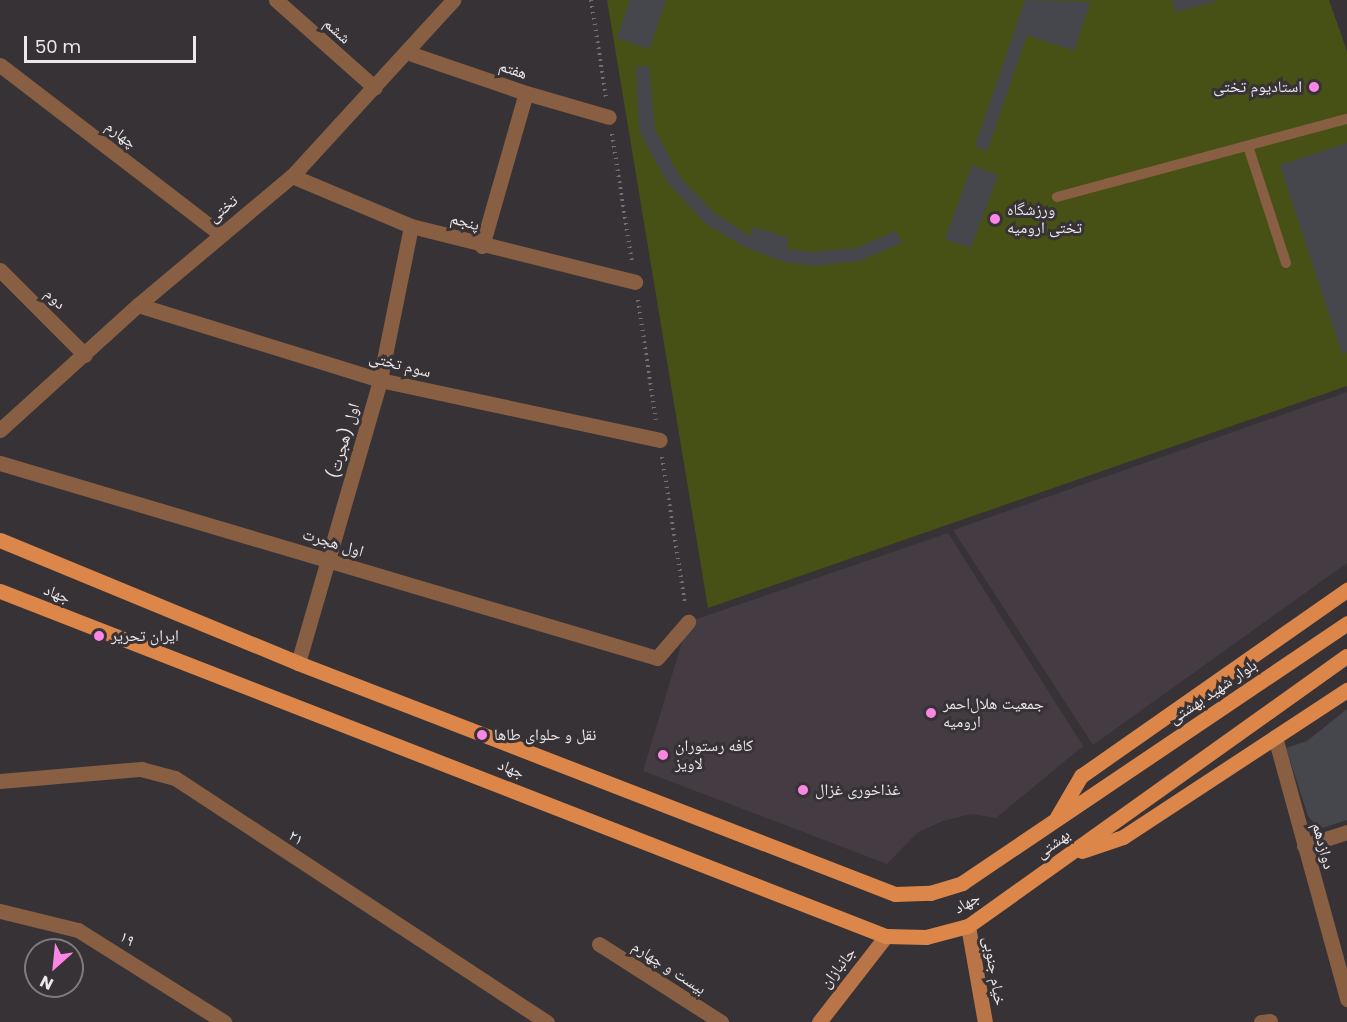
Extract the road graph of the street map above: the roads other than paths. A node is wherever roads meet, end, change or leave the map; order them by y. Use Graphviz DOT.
graph roads {
  1 [pos="276,0"];
  2 [pos="453,0"];
  3 [pos="406,52"];
  4 [pos="0,65"];
  5 [pos="375,88"];
  6 [pos="526,93"];
  7 [pos="609,117"];
  8 [pos="1347,119"];
  9 [pos="1248,146"];
  10 [pos="292,176"];
  11 [pos="1057,197"];
  12 [pos="411,226"];
  13 [pos="220,234"];
  14 [pos="482,246"];
  15 [pos="1287,263"];
  16 [pos="0,270"];
  17 [pos="635,282"];
  18 [pos="138,305"];
  19 [pos="85,355"];
  20 [pos="380,380"];
  21 [pos="0,430"];
  22 [pos="660,440"];
  23 [pos="0,463"];
  24 [pos="0,540"];
  25 [pos="328,560"];
  26 [pos="1347,590"];
  27 [pos="0,591"];
  28 [pos="688,622"];
  29 [pos="1347,623"];
  30 [pos="1347,657"];
  31 [pos="298,663"];
  32 [pos="1347,690"];
  33 [pos="1275,737"];
  34 [pos="0,782"];
  35 [pos="1100,791"];
  36 [pos="1054,823"];
  37 [pos="1347,832"];
  38 [pos="1304,846"];
  39 [pos="1068,855"];
  40 [pos="996,862"];
  41 [pos="1006,899"];
  42 [pos="0,911"];
  43 [pos="968,926"];
  44 [pos="886,936"];
  45 [pos="599,944"];
  46 [pos="1347,999"];
  47 [pos="224,1022"];
  48 [pos="547,1022"];
  49 [pos="720,1022"];
  50 [pos="819,1022"];
  51 [pos="985,1022"];
  1 -- 5 [label="street, ششم"];
  2 -- 3 [label="street, تختی"];
  3 -- 5 [label="street, تختی"];
  3 -- 6 [label="street, هفتم"];
  4 -- 13 [label="street, چهارم"];
  5 -- 10 [label="street, تختی"];
  6 -- 7 [label="street, هفتم"];
  6 -- 14 [label="street"];
  8 -- 9 [label="lane"];
  9 -- 11 [label="lane"];
  9 -- 15 [label="lane"];
  10 -- 12 [label="street, پنجم"];
  10 -- 13 [label="street, تختی"];
  12 -- 14 [label="street, پنجم"];
  12 -- 20 [label="street, اول (هجرت)"];
  13 -- 18 [label="street, تختی"];
  14 -- 17 [label="street, پنجم"];
  16 -- 19 [label="street, دوم"];
  18 -- 19 [label="street, تختی"];
  18 -- 20 [label="street, سوم تختی"];
  19 -- 21 [label="street, تختی"];
  20 -- 22 [label="street, سوم تختی"];
  20 -- 25 [label="street, اول (هجرت)"];
  23 -- 25 [label="street, اول هجرت"];
  24 -- 31 [label="main road, جهاد"];
  25 -- 28 [label="street, اول هجرت"];
  25 -- 31 [label="street, اول (هجرت)"];
  26 -- 36 [label="main road"];
  27 -- 44 [label="main road, جهاد"];
  29 -- 35 [label="main road, بلوار شهید بهشتی"];
  30 -- 39 [label="main road, بهشتی"];
  31 -- 40 [label="main road, جهاد"];
  32 -- 33 [label="main road"];
  33 -- 38 [label="street, دوازدهم"];
  33 -- 39 [label="main road"];
  34 -- 48 [label="street, ۲۱"];
  35 -- 36 [label="main road, بهشتی"];
  36 -- 40 [label="main road, بهشتی"];
  37 -- 38 [label="street"];
  38 -- 46 [label="street, دوازدهم"];
  39 -- 41 [label="main road, بهشتی"];
  41 -- 43 [label="main road, جهاد"];
  42 -- 47 [label="street, ۱۹"];
  43 -- 44 [label="main road, جهاد"];
  43 -- 51 [label="main road, خیام جنوبی"];
  44 -- 50 [label="main road, جانبازان"];
  45 -- 49 [label="street, بیست و چهارم"];
}
